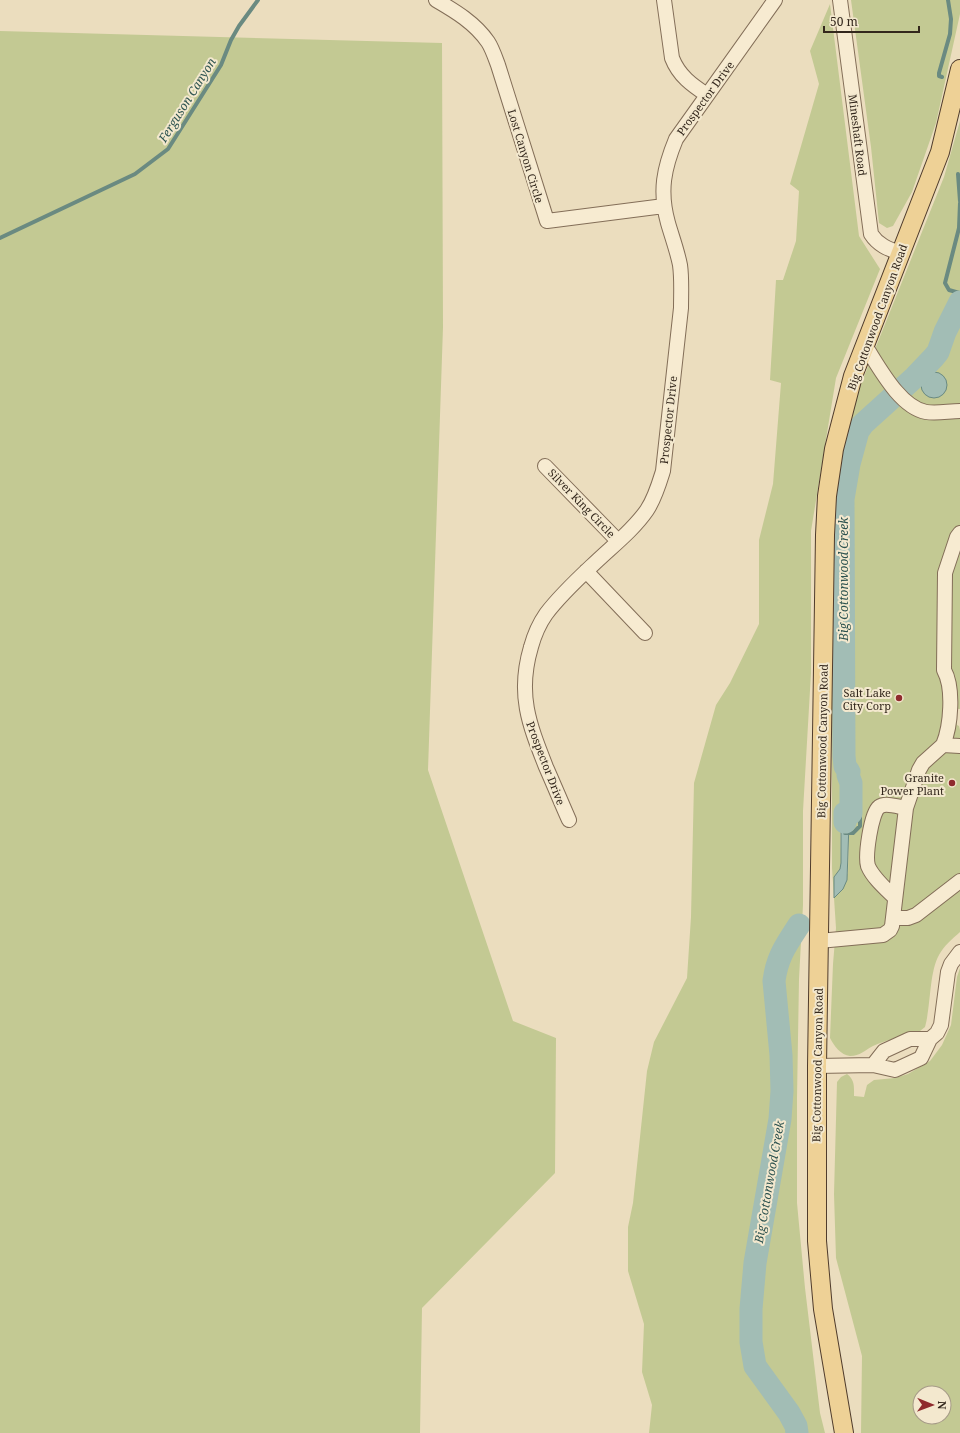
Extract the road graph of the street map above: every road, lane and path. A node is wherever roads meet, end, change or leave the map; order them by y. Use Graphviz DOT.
graph roads {
  1 [pos="436,0"];
  2 [pos="664,0"];
  3 [pos="775,0"];
  4 [pos="840,0"];
  5 [pos="960,69"];
  6 [pos="958,87"];
  7 [pos="707,95"];
  8 [pos="664,206"];
  9 [pos="900,253"];
  10 [pos="864,344"];
  11 [pos="960,411"];
  12 [pos="546,466"];
  13 [pos="960,533"];
  14 [pos="618,541"];
  15 [pos="586,571"];
  16 [pos="645,633"];
  17 [pos="943,745"];
  18 [pos="960,746"];
  19 [pos="906,808"];
  20 [pos="569,820"];
  21 [pos="960,881"];
  22 [pos="895,898"];
  23 [pos="893,918"];
  24 [pos="819,941"];
  25 [pos="960,952"];
  26 [pos="930,1039"];
  27 [pos="873,1065"];
  28 [pos="817,1066"];
  29 [pos="844,1433"];
  1 -- 8 [label="street, Lost Canyon Circle"];
  2 -- 7 [label="street"];
  3 -- 7 [label="street, Prospector Drive"];
  4 -- 9 [label="street, Mineshaft Road"];
  5 -- 6 [label="main road, Big Cottonwood Canyon Road"];
  6 -- 9 [label="main road, Big Cottonwood Canyon Road"];
  7 -- 8 [label="street, Prospector Drive"];
  8 -- 14 [label="street, Prospector Drive"];
  9 -- 10 [label="main road, Big Cottonwood Canyon Road"];
  10 -- 11 [label="street"];
  10 -- 24 [label="main road, Big Cottonwood Canyon Road"];
  12 -- 14 [label="street, Silver King Circle"];
  13 -- 17 [label="street"];
  14 -- 15 [label="street, Prospector Drive"];
  15 -- 16 [label="street"];
  15 -- 20 [label="street, Prospector Drive"];
  17 -- 18 [label="street"];
  17 -- 19 [label="street"];
  19 -- 22 [label="street"];
  19 -- 22 [label="street"];
  21 -- 23 [label="street"];
  22 -- 23 [label="street"];
  23 -- 24 [label="street"];
  24 -- 28 [label="main road, Big Cottonwood Canyon Road"];
  25 -- 26 [label="street"];
  26 -- 27 [label="street"];
  26 -- 27 [label="street"];
  27 -- 28 [label="street"];
  28 -- 29 [label="main road, Big Cottonwood Canyon Road"];
}
